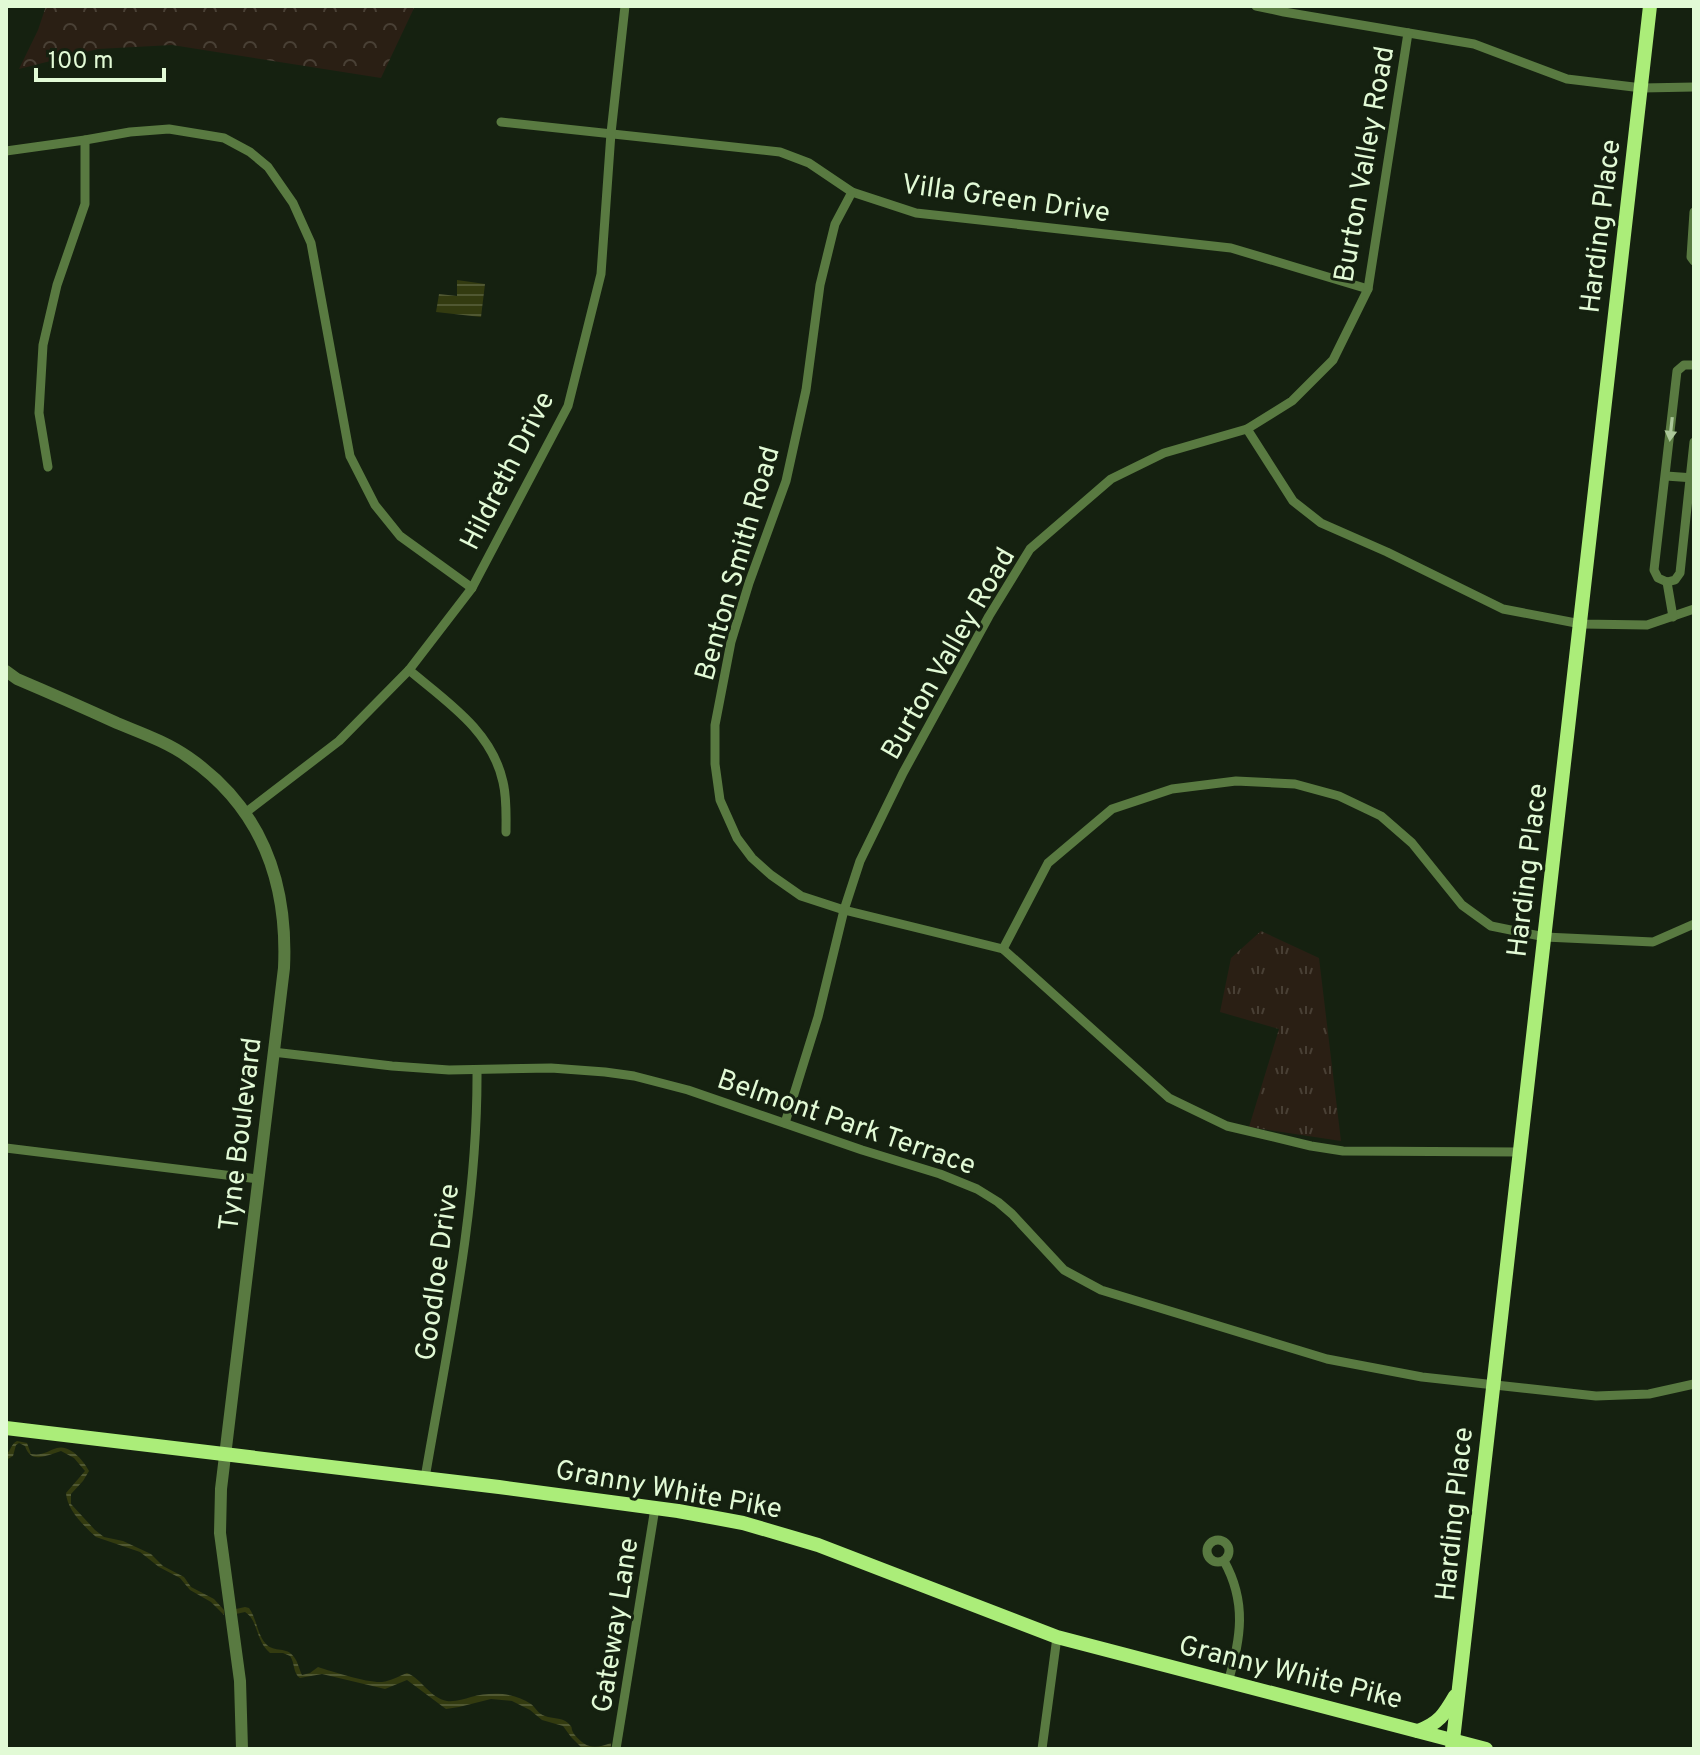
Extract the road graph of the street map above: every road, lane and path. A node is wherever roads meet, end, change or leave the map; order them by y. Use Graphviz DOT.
graph roads {
  1 [pos="625,6"];
  2 [pos="1256,6"];
  3 [pos="1650,6"];
  4 [pos="1408,33"];
  5 [pos="1694,87"];
  6 [pos="1642,88"];
  7 [pos="501,122"];
  8 [pos="611,133"];
  9 [pos="85,140"];
  10 [pos="6,151"];
  11 [pos="852,192"];
  12 [pos="1694,212"];
  13 [pos="1694,261"];
  14 [pos="1368,289"];
  15 [pos="1694,365"];
  16 [pos="1247,429"];
  17 [pos="1694,442"];
  18 [pos="48,467"];
  19 [pos="1666,476"];
  20 [pos="1692,478"];
  21 [pos="1691,500"];
  22 [pos="1667,582"];
  23 [pos="472,588"];
  24 [pos="1694,609"];
  25 [pos="1673,617"];
  26 [pos="1581,624"];
  27 [pos="409,670"];
  28 [pos="6,671"];
  29 [pos="245,813"];
  30 [pos="506,832"];
  31 [pos="844,910"];
  32 [pos="1694,924"];
  33 [pos="1545,937"];
  34 [pos="1003,949"];
  35 [pos="273,1052"];
  36 [pos="477,1070"];
  37 [pos="785,1123"];
  38 [pos="6,1148"];
  39 [pos="1520,1152"];
  40 [pos="258,1179"];
  41 [pos="1694,1384"];
  42 [pos="1493,1385"];
  43 [pos="6,1428"];
  44 [pos="224,1453"];
  45 [pos="425,1478"];
  46 [pos="655,1508"];
  47 [pos="1224,1561"];
  48 [pos="1057,1637"];
  49 [pos="1228,1682"];
  50 [pos="1459,1688"];
  51 [pos="1418,1731"];
  52 [pos="1452,1744"];
  53 [pos="242,1749"];
  54 [pos="616,1749"];
  55 [pos="1042,1749"];
  56 [pos="1486,1749"];
  1 -- 8 [label="street, Hildreth Drive"];
  2 -- 4 [label="street"];
  3 -- 6 [label="main road, Harding Place"];
  4 -- 6 [label="street"];
  4 -- 14 [label="street, Burton Valley Road"];
  5 -- 6 [label="street"];
  6 -- 26 [label="main road, Harding Place"];
  7 -- 8 [label="street, Villa Green Drive"];
  8 -- 11 [label="street, Villa Green Drive"];
  8 -- 23 [label="street, Hildreth Drive"];
  9 -- 10 [label="street"];
  9 -- 18 [label="street"];
  9 -- 23 [label="street"];
  11 -- 14 [label="street, Villa Green Drive"];
  11 -- 31 [label="street, Benton Smith Road"];
  12 -- 13 [label="street"];
  14 -- 16 [label="street, Burton Valley Road"];
  15 -- 19 [label="street, one-way"];
  16 -- 26 [label="street"];
  16 -- 31 [label="street, Burton Valley Road"];
  17 -- 20 [label="street"];
  19 -- 20 [label="street"];
  19 -- 22 [label="street"];
  20 -- 21 [label="street"];
  21 -- 22 [label="street"];
  22 -- 25 [label="street"];
  23 -- 27 [label="street, Hildreth Drive"];
  24 -- 25 [label="street"];
  25 -- 26 [label="street"];
  26 -- 33 [label="main road, Harding Place"];
  27 -- 29 [label="street, Hildreth Drive"];
  27 -- 30 [label="street"];
  28 -- 29 [label="street, Tyne Boulevard"];
  29 -- 35 [label="street, Tyne Boulevard"];
  31 -- 34 [label="street, Benton Smith Road"];
  31 -- 37 [label="street, Burton Valley Road"];
  32 -- 33 [label="street"];
  33 -- 34 [label="street"];
  33 -- 39 [label="main road, Harding Place"];
  34 -- 39 [label="street, Benton Smith Road"];
  35 -- 36 [label="street, Belmont Park Terrace"];
  35 -- 40 [label="street, Tyne Boulevard"];
  36 -- 37 [label="street, Belmont Park Terrace"];
  36 -- 45 [label="street, Goodloe Drive"];
  37 -- 42 [label="street, Belmont Park Terrace"];
  38 -- 40 [label="street"];
  39 -- 42 [label="main road, Harding Place"];
  40 -- 44 [label="street, Tyne Boulevard"];
  41 -- 42 [label="street, Belmont Park Terrace"];
  42 -- 50 [label="main road, Harding Place"];
  43 -- 44 [label="main road, Granny White Pike"];
  44 -- 45 [label="main road, Granny White Pike"];
  44 -- 53 [label="street, Tyne Boulevard"];
  45 -- 46 [label="main road, Granny White Pike"];
  46 -- 48 [label="main road, Granny White Pike"];
  46 -- 54 [label="street, Gateway Lane"];
  47 -- 49 [label="street"];
  48 -- 49 [label="main road, Granny White Pike"];
  48 -- 55 [label="street"];
  49 -- 51 [label="main road, Granny White Pike"];
  50 -- 51 [label="main road"];
  50 -- 52 [label="main road, Harding Place"];
  51 -- 52 [label="main road, Granny White Pike"];
  52 -- 56 [label="main road, Granny White Pike"];
}
